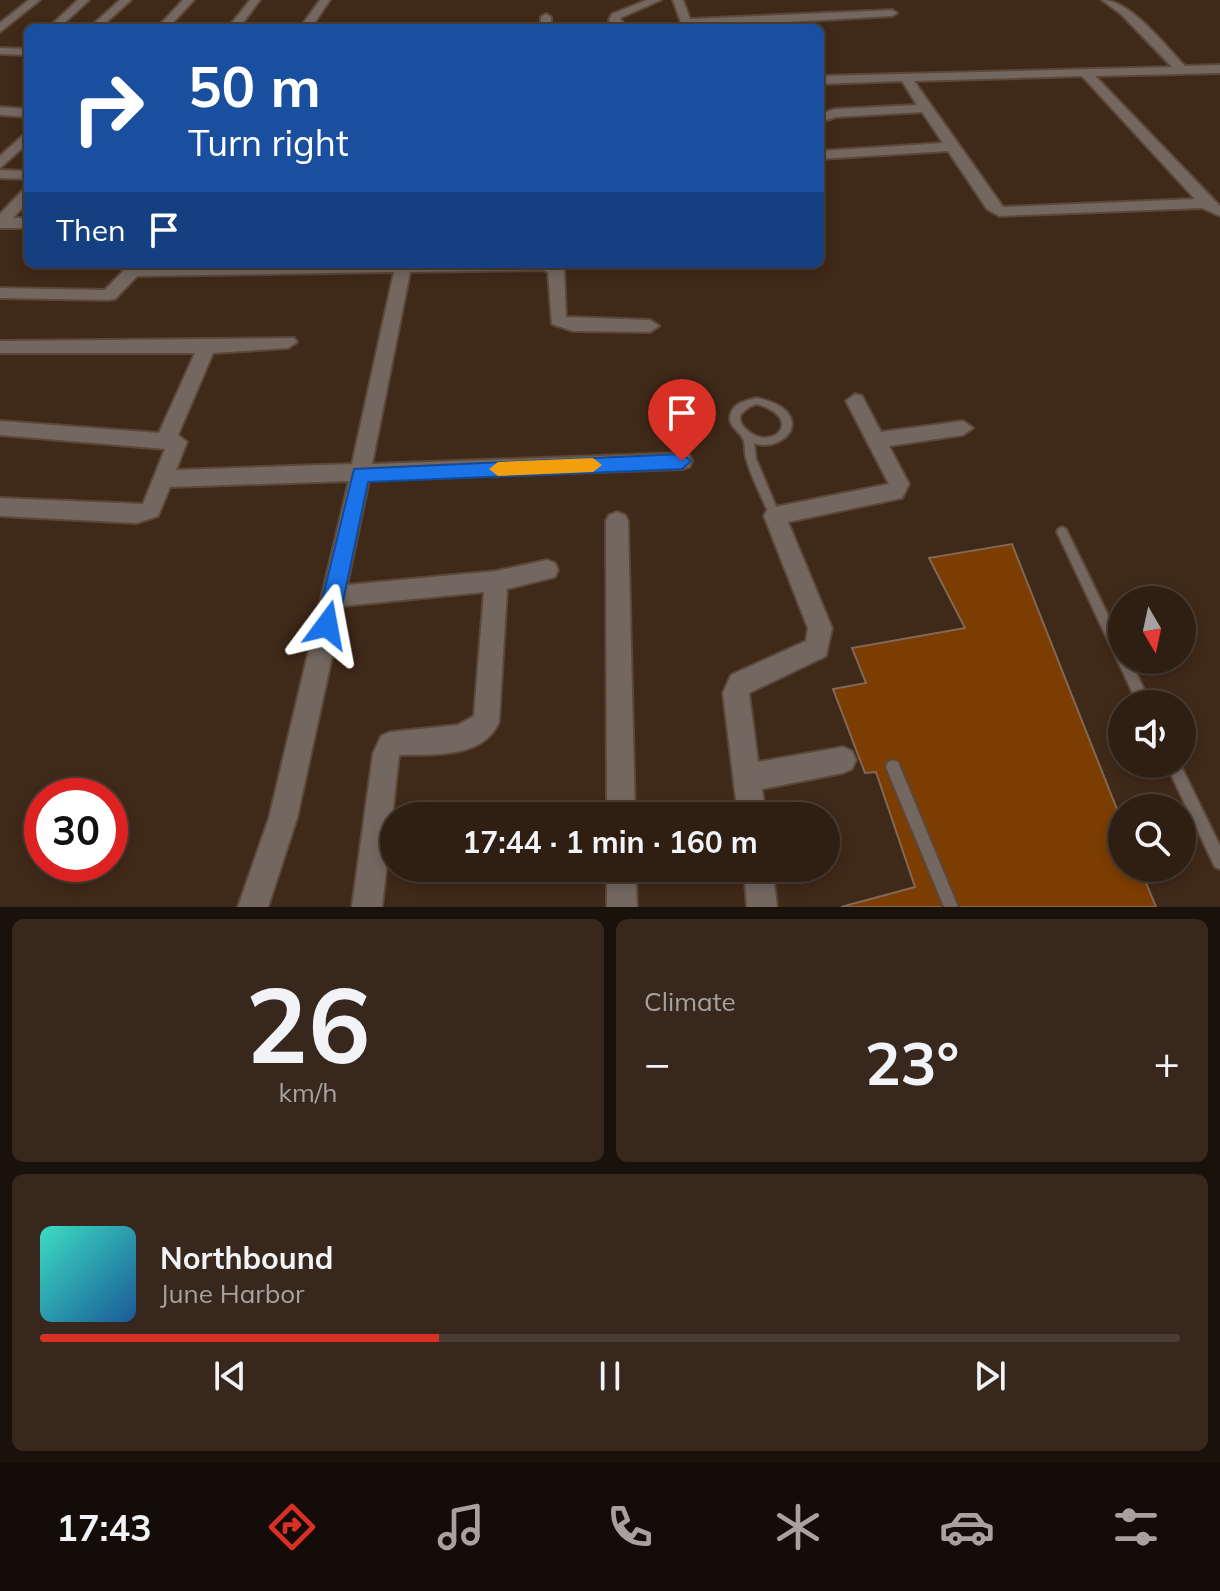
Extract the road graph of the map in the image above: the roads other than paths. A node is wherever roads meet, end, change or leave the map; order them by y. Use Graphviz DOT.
graph roads {
  1 [pos="35,0"];
  2 [pos="84,0"];
  3 [pos="126,0"];
  4 [pos="189,0"];
  5 [pos="255,0"];
  6 [pos="325,0"];
  7 [pos="656,0"];
  8 [pos="678,0"];
  9 [pos="1107,0"];
  10 [pos="892,13"];
  11 [pos="57,24"];
  12 [pos="99,24"];
  13 [pos="166,24"];
  14 [pos="236,24"];
  15 [pos="308,24"];
  16 [pos="618,24"];
  17 [pos="687,24"];
  18 [pos="704,24"];
  19 [pos="0,29"];
  20 [pos="0,51"];
  21 [pos="24,51"];
  22 [pos="1181,69"];
  23 [pos="1220,69"];
  24 [pos="1084,71"];
  25 [pos="905,77"];
  26 [pos="824,80"];
  27 [pos="927,108"];
  28 [pos="0,111"];
  29 [pos="24,113"];
  30 [pos="824,117"];
  31 [pos="24,139"];
  32 [pos="951,147"];
  33 [pos="824,155"];
  34 [pos="0,164"];
  35 [pos="0,174"];
  36 [pos="24,175"];
  37 [pos="24,197"];
  38 [pos="1207,203"];
  39 [pos="1220,212"];
  40 [pos="0,222"];
  41 [pos="24,223"];
  42 [pos="230,268"];
  43 [pos="403,268"];
  44 [pos="552,268"];
  45 [pos="0,293"];
  46 [pos="650,326"];
  47 [pos="288,342"];
  48 [pos="0,347"];
  49 [pos="207,347"];
  50 [pos="855,401"];
  51 [pos="0,428"];
  52 [pos="963,428"];
  53 [pos="748,438"];
  54 [pos="166,439"];
  55 [pos="876,440"];
  56 [pos="682,461"];
  57 [pos="360,475"];
  58 [pos="164,479"];
  59 [pos="0,507"];
  60 [pos="775,516"];
  61 [pos="617,521"];
  62 [pos="1062,532"];
  63 [pos="547,570"];
  64 [pos="496,581"];
  65 [pos="333,597"];
  66 [pos="1108,627"];
  67 [pos="843,760"];
  68 [pos="893,767"];
  69 [pos="747,778"];
  70 [pos="1180,778"];
  71 [pos="621,802"];
  72 [pos="750,802"];
  73 [pos="1220,862"];
  74 [pos="621,882"];
  75 [pos="759,882"];
  76 [pos="253,907"];
  77 [pos="367,907"];
  78 [pos="622,907"];
  79 [pos="762,907"];
  80 [pos="951,907"];
  1 -- 19 [label="street"];
  2 -- 11 [label="street"];
  3 -- 12 [label="street"];
  4 -- 13 [label="street"];
  5 -- 14 [label="street"];
  6 -- 15 [label="street"];
  7 -- 16 [label="street"];
  8 -- 17 [label="street"];
  9 -- 22 [label="street"];
  10 -- 18 [label="street"];
  20 -- 21 [label="street"];
  22 -- 23 [label="street"];
  22 -- 24 [label="street"];
  24 -- 25 [label="street"];
  24 -- 38 [label="street"];
  25 -- 26 [label="street"];
  25 -- 27 [label="street"];
  27 -- 30 [label="street"];
  27 -- 32 [label="street"];
  28 -- 29 [label="street"];
  31 -- 34 [label="street"];
  32 -- 33 [label="street"];
  32 -- 38 [label="street"];
  35 -- 36 [label="street"];
  37 -- 40 [label="street"];
  38 -- 39 [label="street"];
  40 -- 41 [label="street"];
  42 -- 45 [label="street"];
  43 -- 57 [label="street"];
  44 -- 46 [label="street"];
  47 -- 49 [label="street"];
  48 -- 49 [label="street"];
  49 -- 54 [label="street"];
  50 -- 55 [label="street"];
  51 -- 54 [label="street"];
  52 -- 55 [label="street"];
  53 -- 53 [label="lane"];
  53 -- 60 [label="lane"];
  54 -- 58 [label="street"];
  55 -- 60 [label="street"];
  56 -- 57 [label="street"];
  57 -- 58 [label="street"];
  57 -- 65 [label="street"];
  58 -- 59 [label="street"];
  60 -- 69 [label="street"];
  61 -- 71 [label="street"];
  62 -- 66 [label="lane"];
  63 -- 64 [label="street"];
  64 -- 65 [label="street"];
  64 -- 77 [label="street"];
  65 -- 76 [label="street"];
  67 -- 69 [label="street"];
  68 -- 80 [label="lane"];
  69 -- 72 [label="street"];
  70 -- 73 [label="lane"];
  74 -- 78 [label="street"];
  75 -- 79 [label="street"];
}
